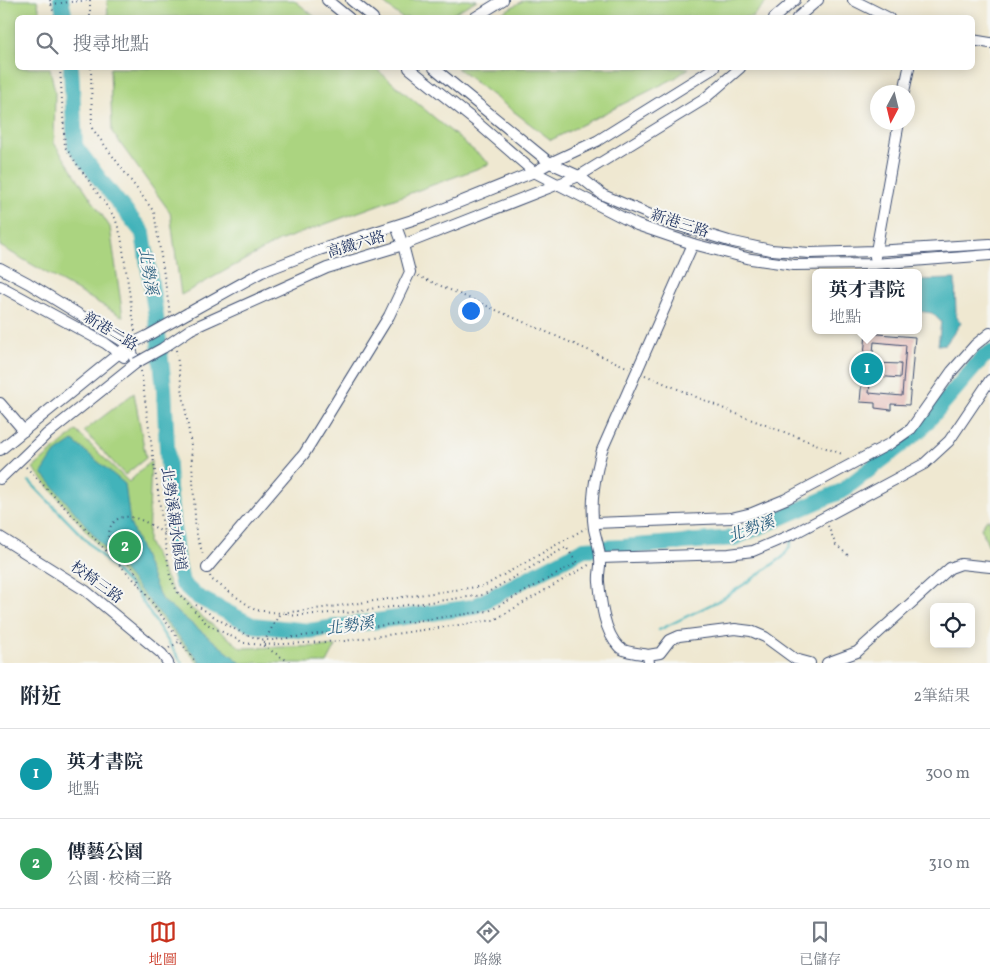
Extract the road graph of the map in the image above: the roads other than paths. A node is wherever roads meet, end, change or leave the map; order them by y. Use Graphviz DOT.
graph roads {
  1 [pos="328,0"];
  2 [pos="351,0"];
  3 [pos="502,0"];
  4 [pos="795,0"];
  5 [pos="818,0"];
  6 [pos="853,0"];
  7 [pos="346,15"];
  8 [pos="369,15"];
  9 [pos="479,15"];
  10 [pos="778,15"];
  11 [pos="800,15"];
  12 [pos="883,15"];
  13 [pos="975,40"];
  14 [pos="990,43"];
  15 [pos="412,70"];
  16 [pos="436,70"];
  17 [pos="711,70"];
  18 [pos="738,70"];
  19 [pos="909,70"];
  20 [pos="905,85"];
  21 [pos="898,130"];
  22 [pos="550,163"];
  23 [pos="534,172"];
  24 [pos="578,176"];
  25 [pos="557,184"];
  26 [pos="396,226"];
  27 [pos="693,244"];
  28 [pos="990,244"];
  29 [pos="403,245"];
  30 [pos="875,251"];
  31 [pos="990,255"];
  32 [pos="874,264"];
  33 [pos="0,268"];
  34 [pos="0,286"];
  35 [pos="990,333"];
  36 [pos="129,344"];
  37 [pos="119,354"];
  38 [pos="139,367"];
  39 [pos="990,380"];
  40 [pos="0,403"];
  41 [pos="24,431"];
  42 [pos="0,450"];
  43 [pos="0,478"];
  44 [pos="594,525"];
  45 [pos="0,537"];
  46 [pos="600,558"];
  47 [pos="207,568"];
  48 [pos="990,568"];
  49 [pos="649,659"];
  50 [pos="168,663"];
  51 [pos="808,663"];
  52 [pos="827,663"];
  1 -- 7 [label="street"];
  2 -- 8 [label="street"];
  3 -- 9 [label="street"];
  4 -- 10 [label="street"];
  5 -- 11 [label="street"];
  6 -- 12 [label="street"];
  13 -- 14 [label="street"];
  15 -- 23 [label="street, 新港三路"];
  16 -- 22 [label="street, 新港三路"];
  17 -- 22 [label="street, 高鐵六路"];
  18 -- 24 [label="street, 高鐵六路"];
  19 -- 20 [label="street"];
  21 -- 30 [label="street"];
  22 -- 23 [label="street, 高鐵六路"];
  22 -- 24 [label="street, 新港三路"];
  23 -- 25 [label="street, 新港三路"];
  23 -- 26 [label="street, 高鐵六路"];
  24 -- 25 [label="street, 高鐵六路"];
  24 -- 30 [label="street, 新港三路"];
  25 -- 27 [label="street, 新港三路"];
  25 -- 29 [label="street, 高鐵六路"];
  26 -- 29 [label="street"];
  26 -- 36 [label="street, 高鐵六路, bridge"];
  27 -- 32 [label="street, 新港三路"];
  27 -- 44 [label="street"];
  28 -- 30 [label="street, 新港三路"];
  29 -- 38 [label="street, 高鐵六路, bridge"];
  29 -- 47 [label="street"];
  30 -- 32 [label="street"];
  31 -- 32 [label="street, 新港三路"];
  33 -- 36 [label="street, 新港二路"];
  34 -- 37 [label="street, 新港二路"];
  35 -- 44 [label="street"];
  36 -- 37 [label="street, 高鐵六路"];
  36 -- 38 [label="street, 新港二路"];
  37 -- 38 [label="street, 新港二路"];
  37 -- 41 [label="street, 高鐵六路"];
  38 -- 43 [label="street, 高鐵六路"];
  39 -- 46 [label="street"];
  40 -- 41 [label="street"];
  41 -- 42 [label="street, 高鐵六路"];
  44 -- 46 [label="street"];
  45 -- 50 [label="street, 校椅三路"];
  46 -- 49 [label="street"];
  48 -- 52 [label="street"];
  49 -- 51 [label="street"];
}
